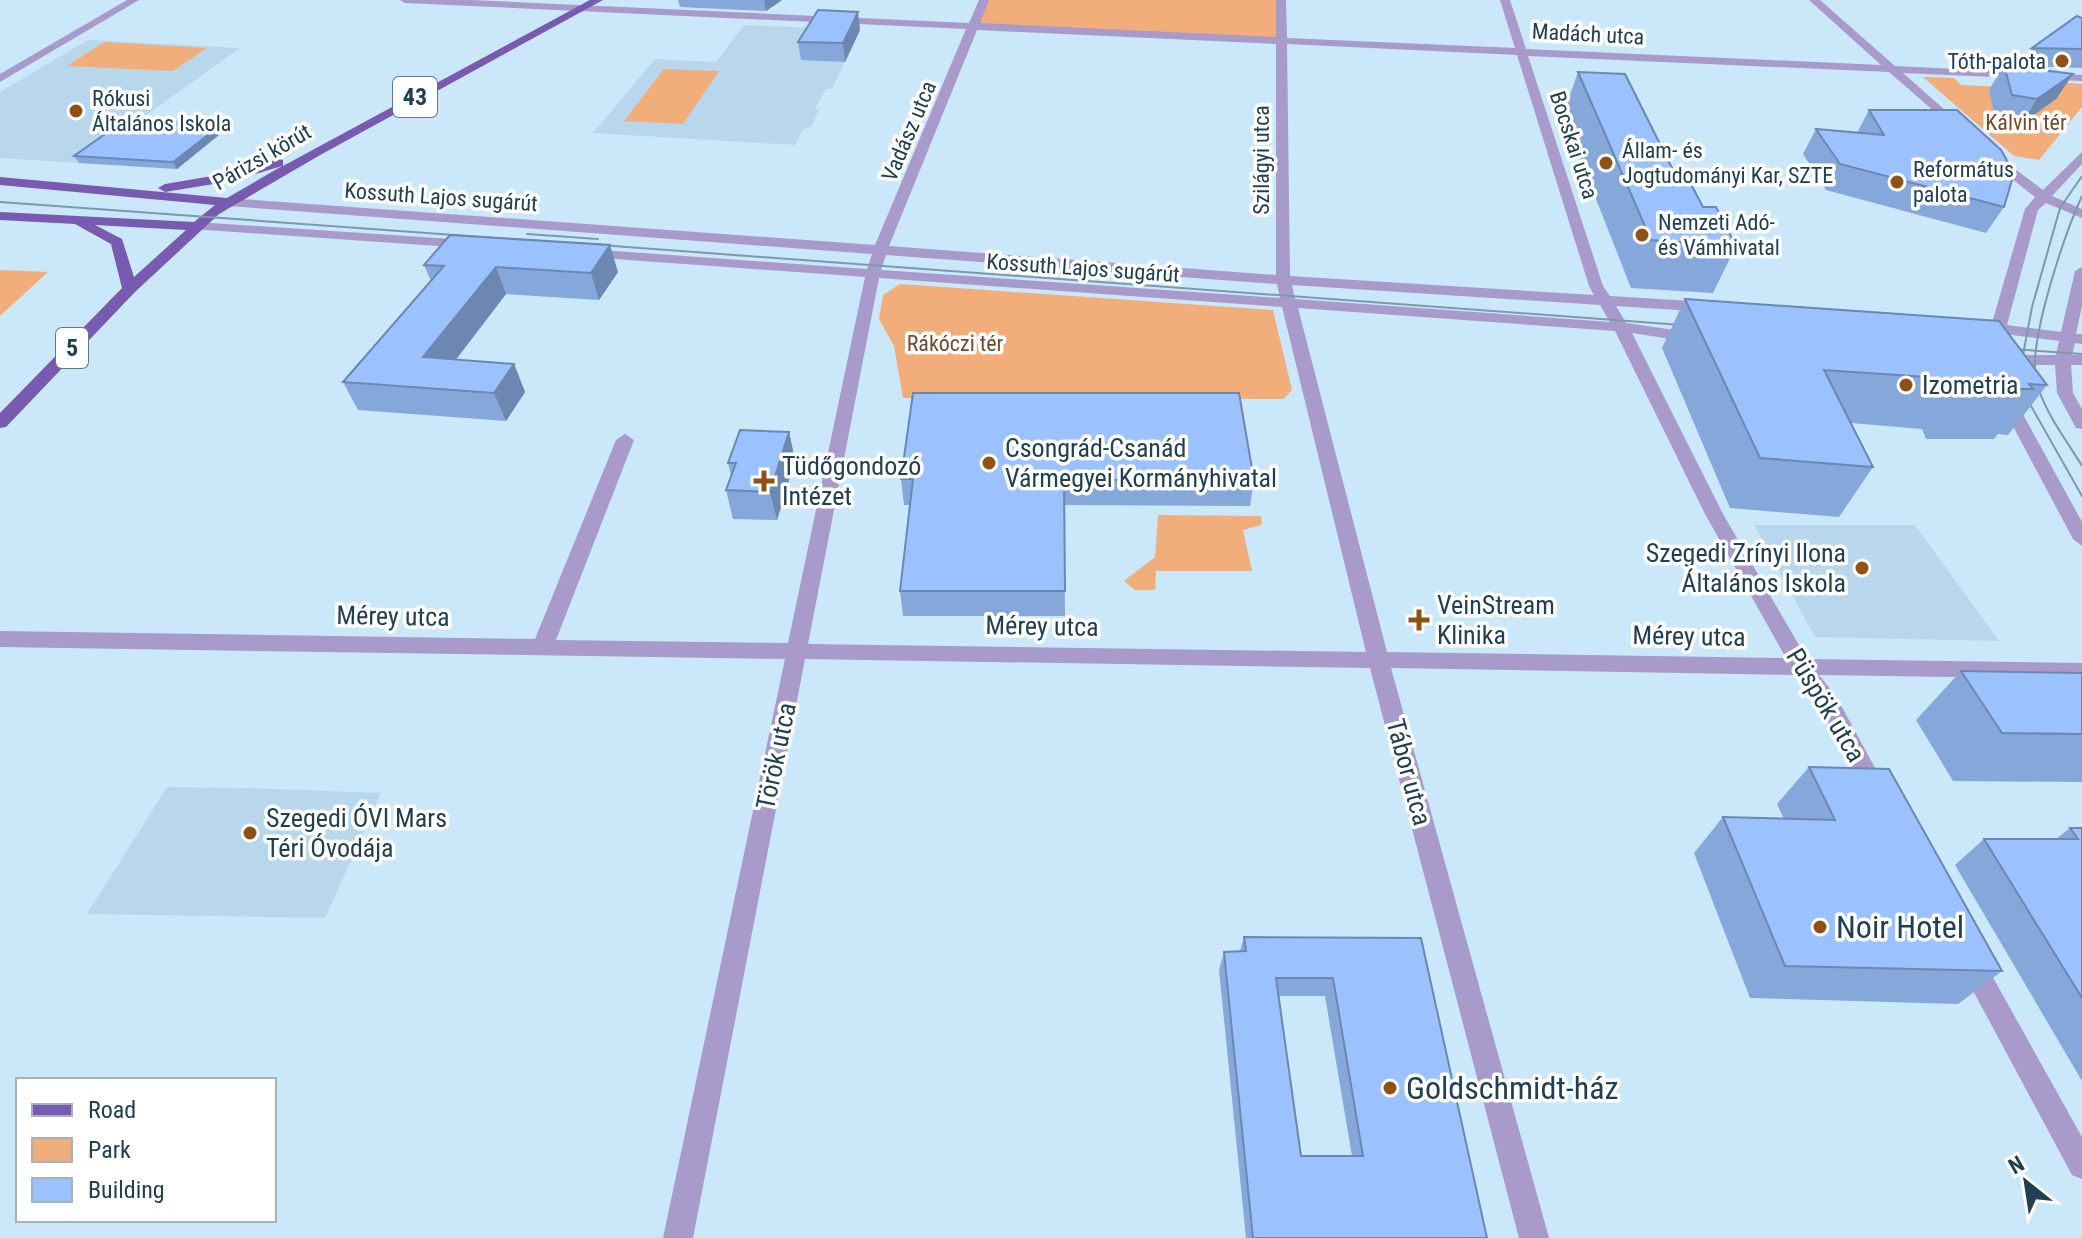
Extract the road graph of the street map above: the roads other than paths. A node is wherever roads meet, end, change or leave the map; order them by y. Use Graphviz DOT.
graph roads {
  1 [pos="134,0"];
  2 [pos="405,0"];
  3 [pos="598,0"];
  4 [pos="984,0"];
  5 [pos="1281,0"];
  6 [pos="1505,0"];
  7 [pos="1814,0"];
  8 [pos="582,8"];
  9 [pos="975,27"];
  10 [pos="1282,41"];
  11 [pos="1521,51"];
  12 [pos="1892,70"];
  13 [pos="2082,78"];
  14 [pos="0,79"];
  15 [pos="1970,138"];
  16 [pos="1981,148"];
  17 [pos="317,151"];
  18 [pos="2082,156"];
  19 [pos="0,181"];
  20 [pos="137,192"];
  21 [pos="2042,196"];
  22 [pos="228,202"];
  23 [pos="2082,214"];
  24 [pos="0,216"];
  25 [pos="71,219"];
  26 [pos="196,226"];
  27 [pos="485,246"];
  28 [pos="880,250"];
  29 [pos="575,252"];
  30 [pos="2082,271"];
  31 [pos="873,273"];
  32 [pos="1283,280"];
  33 [pos="130,289"];
  34 [pos="1604,302"];
  35 [pos="1290,305"];
  36 [pos="1720,308"];
  37 [pos="1967,325"];
  38 [pos="1621,327"];
  39 [pos="1997,329"];
  40 [pos="1719,339"];
  41 [pos="2075,339"];
  42 [pos="2063,360"];
  43 [pos="2082,360"];
  44 [pos="1996,370"];
  45 [pos="0,423"];
  46 [pos="2082,424"];
  47 [pos="625,440"];
  48 [pos="2082,539"];
  49 [pos="0,639"];
  50 [pos="543,646"];
  51 [pos="798,650"];
  52 [pos="1379,661"];
  53 [pos="1801,666"];
  54 [pos="2082,671"];
  55 [pos="1890,815"];
  56 [pos="1963,948"];
  57 [pos="2082,1165"];
  58 [pos="678,1238"];
  59 [pos="1534,1238"];
  1 -- 14 [label="street"];
  2 -- 8 [label="street"];
  3 -- 8 [label="main road, Párizsi körút / 43"];
  4 -- 9 [label="street, Vadász utca"];
  5 -- 10 [label="street, Szilágyi utca"];
  6 -- 11 [label="street, Bocskai utca"];
  7 -- 12 [label="street"];
  8 -- 9 [label="street"];
  8 -- 17 [label="main road, Párizsi körút / 43"];
  9 -- 10 [label="street, Madách utca"];
  9 -- 28 [label="street, Vadász utca"];
  10 -- 11 [label="street, Madách utca"];
  10 -- 32 [label="street, Szilágyi utca"];
  11 -- 12 [label="street, Madách utca"];
  11 -- 34 [label="street, Bocskai utca"];
  12 -- 13 [label="street"];
  12 -- 15 [label="street"];
  16 -- 21 [label="street"];
  17 -- 20 [label="main road"];
  17 -- 22 [label="main road, Párizsi körút / 43"];
  18 -- 21 [label="street"];
  19 -- 20 [label="main road, Kossuth Lajos sugárút"];
  20 -- 22 [label="main road, Kossuth Lajos sugárút"];
  21 -- 23 [label="street"];
  21 -- 39 [label="street"];
  22 -- 26 [label="main road, Párizsi körút / 5"];
  22 -- 28 [label="street, Kossuth Lajos sugárút"];
  24 -- 25 [label="main road, Kossuth Lajos sugárút"];
  25 -- 26 [label="main road, Kossuth Lajos sugárút"];
  25 -- 33 [label="main road"];
  26 -- 27 [label="street, Kossuth Lajos sugárút"];
  26 -- 33 [label="main road, Párizsi körút / 5"];
  28 -- 31 [label="street"];
  28 -- 32 [label="street, Kossuth Lajos sugárút"];
  29 -- 31 [label="street, Kossuth Lajos sugárút"];
  30 -- 41 [label="street"];
  31 -- 35 [label="street, Kossuth Lajos sugárút"];
  31 -- 51 [label="street, Török utca"];
  32 -- 34 [label="street, Kossuth Lajos sugárút"];
  32 -- 35 [label="street"];
  33 -- 45 [label="main road, Párizsi körút / 5"];
  34 -- 36 [label="street, Kossuth Lajos sugárút"];
  34 -- 38 [label="street"];
  35 -- 38 [label="street, Kossuth Lajos sugárút"];
  35 -- 52 [label="street, Tábor utca"];
  37 -- 39 [label="street"];
  38 -- 40 [label="street, Kossuth Lajos sugárút"];
  38 -- 53 [label="street, Püspök utca"];
  39 -- 41 [label="street"];
  39 -- 44 [label="street"];
  41 -- 42 [label="street"];
  42 -- 43 [label="street"];
  42 -- 44 [label="street"];
  42 -- 46 [label="street"];
  44 -- 48 [label="street"];
  47 -- 50 [label="street"];
  49 -- 50 [label="street, Mérey utca"];
  50 -- 51 [label="street, Mérey utca"];
  51 -- 52 [label="street, Mérey utca"];
  51 -- 58 [label="street, Török utca"];
  52 -- 53 [label="street, Mérey utca"];
  52 -- 59 [label="street, Tábor utca"];
  53 -- 54 [label="street, Mérey utca"];
  53 -- 55 [label="street, Püspök utca"];
  56 -- 57 [label="street"];
}
